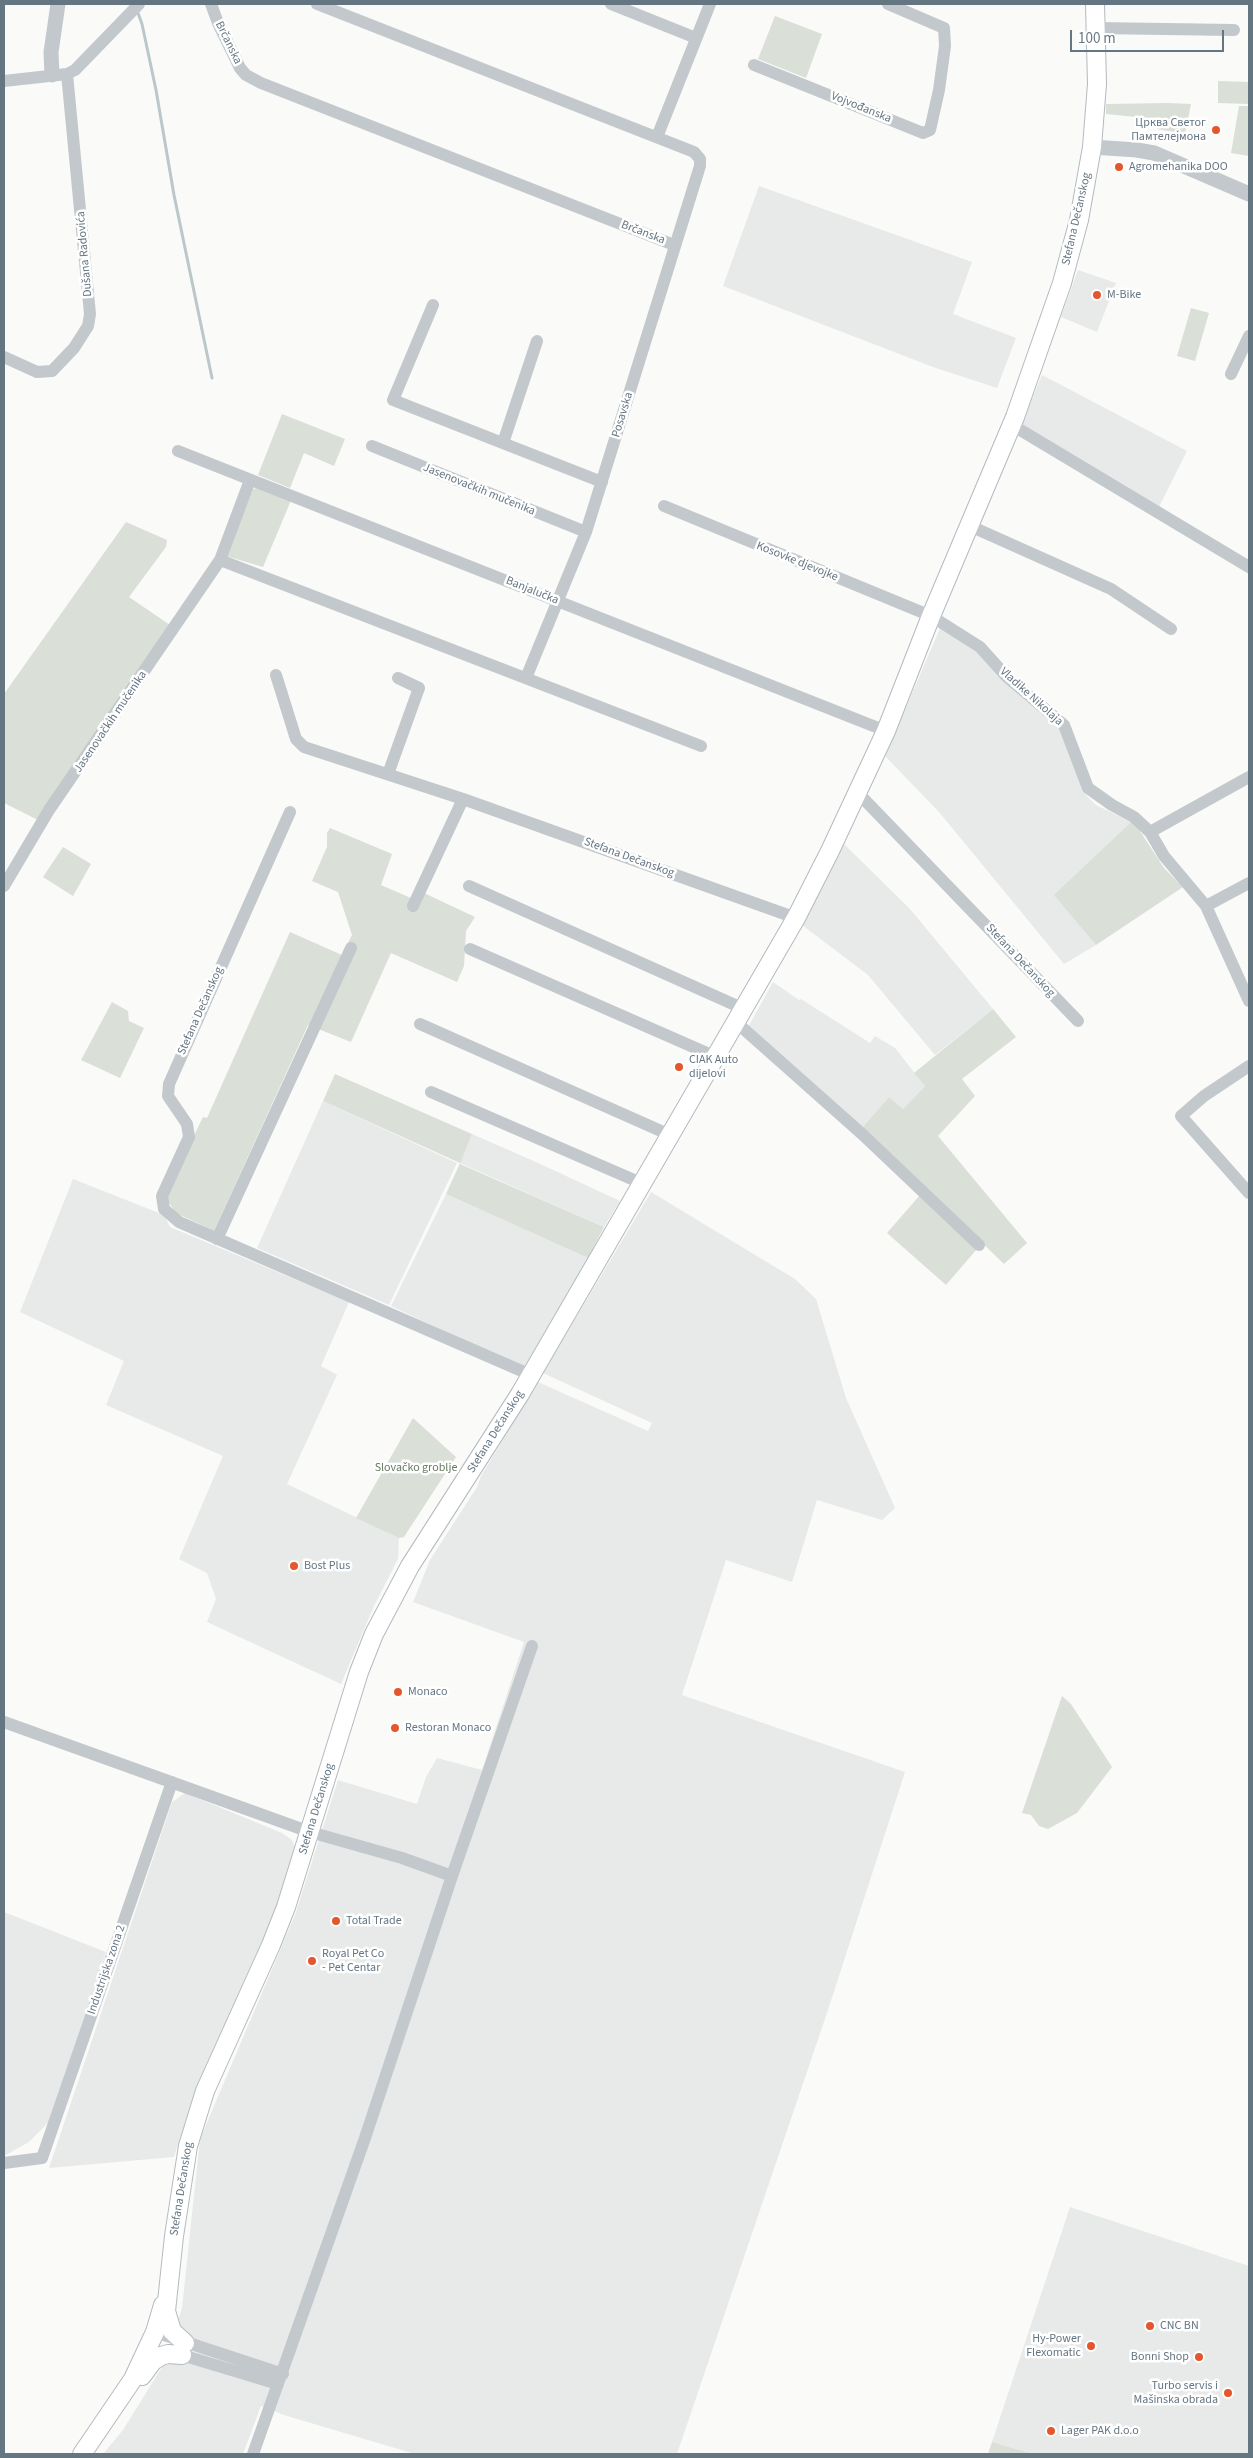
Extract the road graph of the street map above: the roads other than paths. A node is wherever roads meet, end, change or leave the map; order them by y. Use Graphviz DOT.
graph roads {
  1 [pos="58,4"];
  2 [pos="140,4"];
  3 [pos="211,4"];
  4 [pos="317,4"];
  5 [pos="611,4"];
  6 [pos="710,4"];
  7 [pos="888,4"];
  8 [pos="1095,4"];
  9 [pos="1096,28"];
  10 [pos="1234,30"];
  11 [pos="696,38"];
  12 [pos="754,65"];
  13 [pos="60,74"];
  14 [pos="4,81"];
  15 [pos="657,137"];
  16 [pos="1092,146"];
  17 [pos="1249,194"];
  18 [pos="674,245"];
  19 [pos="433,305"];
  20 [pos="1249,336"];
  21 [pos="537,340"];
  22 [pos="4,357"];
  23 [pos="1231,374"];
  24 [pos="1012,425"];
  25 [pos="502,443"];
  26 [pos="372,446"];
  27 [pos="178,451"];
  28 [pos="250,480"];
  29 [pos="602,482"];
  30 [pos="664,506"];
  31 [pos="970,526"];
  32 [pos="586,532"];
  33 [pos="220,560"];
  34 [pos="1249,567"];
  35 [pos="558,602"];
  36 [pos="931,616"];
  37 [pos="1171,629"];
  38 [pos="276,675"];
  39 [pos="398,678"];
  40 [pos="526,678"];
  41 [pos="886,731"];
  42 [pos="701,746"];
  43 [pos="388,774"];
  44 [pos="1249,777"];
  45 [pos="858,793"];
  46 [pos="462,799"];
  47 [pos="290,812"];
  48 [pos="1150,832"];
  49 [pos="1249,883"];
  50 [pos="4,886"];
  51 [pos="469,886"];
  52 [pos="414,906"];
  53 [pos="1206,906"];
  54 [pos="796,918"];
  55 [pos="351,948"];
  56 [pos="470,949"];
  57 [pos="1249,1001"];
  58 [pos="740,1016"];
  59 [pos="1078,1021"];
  60 [pos="420,1024"];
  61 [pos="716,1058"];
  62 [pos="1249,1066"];
  63 [pos="431,1092"];
  64 [pos="670,1135"];
  65 [pos="641,1184"];
  66 [pos="1249,1193"];
  67 [pos="217,1239"];
  68 [pos="980,1245"];
  69 [pos="531,1375"];
  70 [pos="532,1646"];
  71 [pos="4,1722"];
  72 [pos="172,1782"];
  73 [pos="310,1832"];
  74 [pos="452,1876"];
  75 [pos="4,2163"];
  76 [pos="170,2270"];
  77 [pos="152,2339"];
  78 [pos="184,2349"];
  79 [pos="280,2379"];
  80 [pos="111,2415"];
  81 [pos="71,2454"];
  82 [pos="82,2454"];
  83 [pos="253,2454"];
  1 -- 13 [label="street"];
  2 -- 13 [label="street"];
  3 -- 18 [label="street, Brčanska"];
  4 -- 15 [label="street, Brčanska"];
  5 -- 11 [label="street"];
  6 -- 11 [label="street"];
  7 -- 12 [label="street, Vojvođanska"];
  8 -- 9 [label="main road, Stefana Dečanskog"];
  9 -- 10 [label="street"];
  9 -- 16 [label="main road, Stefana Dečanskog"];
  11 -- 15 [label="street"];
  13 -- 14 [label="street"];
  13 -- 22 [label="street, Dušana Radovića"];
  15 -- 18 [label="street, Brčanska"];
  16 -- 17 [label="street"];
  16 -- 24 [label="main road, Stefana Dečanskog"];
  18 -- 29 [label="street, Posavska"];
  19 -- 25 [label="street"];
  20 -- 23 [label="street"];
  21 -- 25 [label="street"];
  24 -- 31 [label="main road, Stefana Dečanskog"];
  24 -- 34 [label="street"];
  25 -- 29 [label="street"];
  26 -- 32 [label="street, Jasenovačkih mučenika"];
  27 -- 28 [label="street, Banjalučka"];
  28 -- 33 [label="street, Jasenovačkih mučenika"];
  28 -- 35 [label="street, Banjalučka"];
  29 -- 32 [label="street"];
  30 -- 36 [label="street, Kosovke djevojke"];
  31 -- 36 [label="main road, Stefana Dečanskog"];
  31 -- 37 [label="street"];
  32 -- 35 [label="street"];
  33 -- 40 [label="street"];
  33 -- 50 [label="street, Jasenovačkih mučenika"];
  35 -- 40 [label="street"];
  35 -- 41 [label="street, Banjalučka"];
  36 -- 41 [label="main road, Stefana Dečanskog"];
  36 -- 48 [label="street, Vladike Nikolaja"];
  38 -- 43 [label="street, Stefana Dečanskog"];
  39 -- 43 [label="street"];
  40 -- 42 [label="street"];
  41 -- 45 [label="main road, Stefana Dečanskog"];
  43 -- 46 [label="street, Stefana Dečanskog"];
  44 -- 48 [label="street"];
  45 -- 54 [label="main road, Stefana Dečanskog"];
  45 -- 59 [label="street, Stefana Dečanskog"];
  46 -- 52 [label="street"];
  46 -- 54 [label="street, Stefana Dečanskog"];
  47 -- 67 [label="street, Stefana Dečanskog"];
  48 -- 53 [label="street, Vladike Nikolaja"];
  49 -- 53 [label="street"];
  51 -- 58 [label="street"];
  53 -- 57 [label="street, Vladike Nikolaja"];
  54 -- 58 [label="main road, Stefana Dečanskog"];
  55 -- 67 [label="street"];
  56 -- 61 [label="street"];
  58 -- 61 [label="main road, Stefana Dečanskog"];
  58 -- 68 [label="street"];
  60 -- 64 [label="street"];
  61 -- 64 [label="main road, Stefana Dečanskog"];
  62 -- 66 [label="street"];
  63 -- 65 [label="street"];
  64 -- 65 [label="main road, Stefana Dečanskog"];
  65 -- 69 [label="main road, Stefana Dečanskog"];
  67 -- 69 [label="street, Stefana Dečanskog"];
  69 -- 73 [label="main road, Stefana Dečanskog"];
  70 -- 74 [label="street"];
  71 -- 72 [label="street"];
  72 -- 73 [label="street"];
  72 -- 75 [label="street, Industrijska zona 2"];
  73 -- 74 [label="street"];
  73 -- 76 [label="main road, Stefana Dečanskog"];
  74 -- 79 [label="street"];
  76 -- 77 [label="main road"];
  76 -- 78 [label="main road"];
  77 -- 78 [label="street"];
  77 -- 80 [label="main road"];
  78 -- 79 [label="street"];
  78 -- 80 [label="main road"];
  79 -- 83 [label="street"];
  80 -- 81 [label="main road"];
  80 -- 82 [label="main road"];
}
